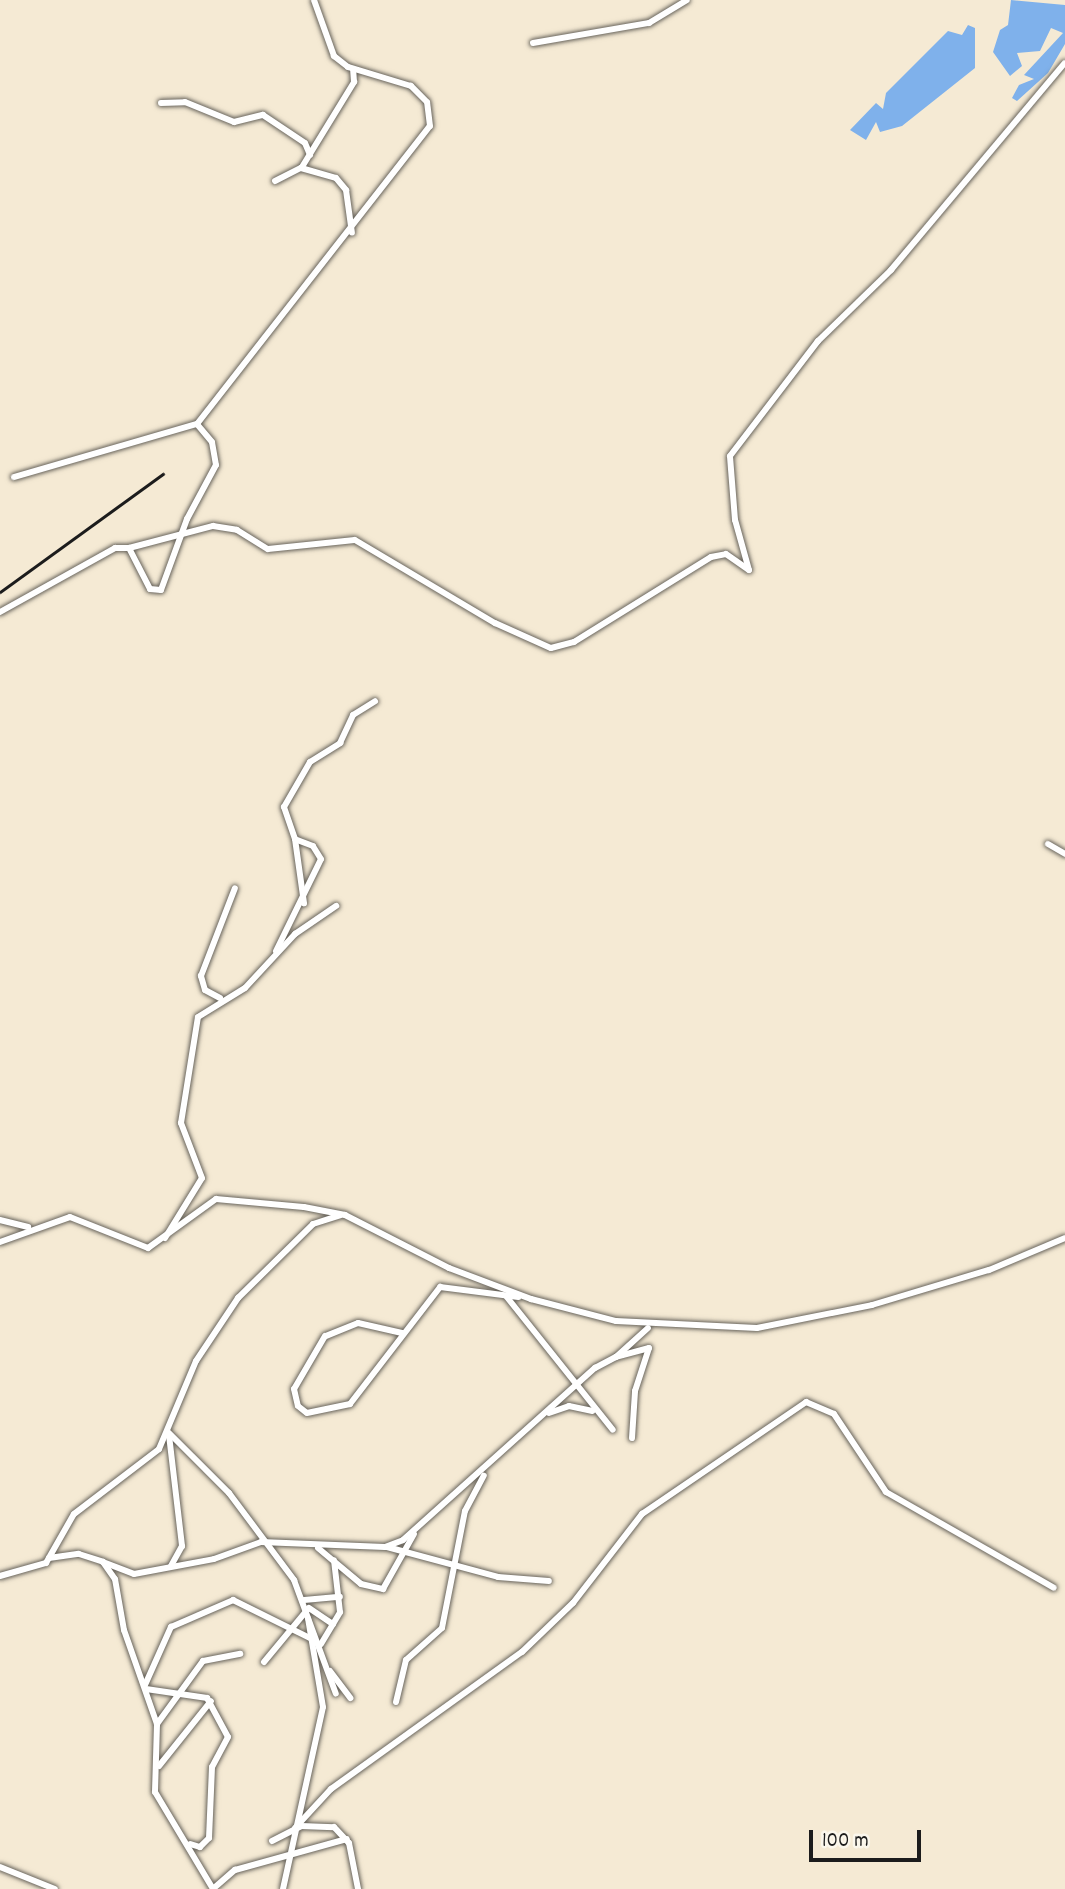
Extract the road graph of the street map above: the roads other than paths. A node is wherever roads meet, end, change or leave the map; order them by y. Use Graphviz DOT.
graph roads {
  1 [pos="314,0"];
  2 [pos="687,0"];
  3 [pos="533,43"];
  4 [pos="1065,62"];
  5 [pos="353,69"];
  6 [pos="161,103"];
  7 [pos="310,155"];
  8 [pos="301,168"];
  9 [pos="275,181"];
  10 [pos="352,233"];
  11 [pos="197,424"];
  12 [pos="14,477"];
  13 [pos="179,538"];
  14 [pos="129,548"];
  15 [pos="0,612"];
  16 [pos="375,701"];
  17 [pos="295,839"];
  18 [pos="1048,844"];
  19 [pos="1065,854"];
  20 [pos="235,888"];
  21 [pos="304,903"];
  22 [pos="336,906"];
  23 [pos="266,968"];
  24 [pos="220,998"];
  25 [pos="345,1214"];
  26 [pos="0,1220"];
  27 [pos="27,1227"];
  28 [pos="1065,1238"];
  29 [pos="163,1241"];
  30 [pos="0,1242"];
  31 [pos="506,1296"];
  32 [pos="531,1299"];
  33 [pos="648,1328"];
  34 [pos="402,1333"];
  35 [pos="617,1357"];
  36 [pos="577,1385"];
  37 [pos="594,1412"];
  38 [pos="543,1415"];
  39 [pos="613,1430"];
  40 [pos="169,1433"];
  41 [pos="632,1438"];
  42 [pos="491,1466"];
  43 [pos="415,1533"];
  44 [pos="261,1542"];
  45 [pos="316,1547"];
  46 [pos="385,1547"];
  47 [pos="404,1551"];
  48 [pos="49,1558"];
  49 [pos="334,1560"];
  50 [pos="103,1562"];
  51 [pos="453,1562"];
  52 [pos="170,1567"];
  53 [pos="0,1575"];
  54 [pos="549,1581"];
  55 [pos="1054,1588"];
  56 [pos="340,1597"];
  57 [pos="306,1604"];
  58 [pos="334,1624"];
  59 [pos="291,1627"];
  60 [pos="310,1638"];
  61 [pos="321,1649"];
  62 [pos="240,1654"];
  63 [pos="264,1662"];
  64 [pos="328,1669"];
  65 [pos="145,1688"];
  66 [pos="336,1694"];
  67 [pos="178,1695"];
  68 [pos="350,1698"];
  69 [pos="211,1701"];
  70 [pos="396,1702"];
  71 [pos="157,1724"];
  72 [pos="154,1777"];
  73 [pos="295,1828"];
  74 [pos="347,1839"];
  75 [pos="272,1841"];
  76 [pos="189,1844"];
  77 [pos="289,1857"];
  78 [pos="0,1867"];
  79 [pos="213,1888"];
  80 [pos="55,1889"];
  81 [pos="283,1889"];
  82 [pos="358,1889"];
  1 -- 5 [label="street"];
  2 -- 3 [label="street"];
  4 -- 13 [label="street"];
  5 -- 7 [label="street"];
  5 -- 10 [label="street"];
  6 -- 7 [label="street"];
  7 -- 8 [label="street"];
  8 -- 9 [label="street"];
  8 -- 10 [label="street"];
  10 -- 11 [label="street"];
  11 -- 12 [label="street"];
  11 -- 13 [label="street"];
  13 -- 14 [label="street"];
  13 -- 14 [label="street"];
  14 -- 15 [label="street"];
  16 -- 17 [label="street"];
  17 -- 21 [label="street"];
  17 -- 21 [label="street"];
  18 -- 19 [label="street"];
  20 -- 24 [label="street"];
  21 -- 23 [label="street"];
  22 -- 23 [label="street"];
  23 -- 24 [label="street"];
  24 -- 29 [label="street"];
  25 -- 29 [label="street"];
  25 -- 32 [label="street"];
  25 -- 40 [label="street"];
  26 -- 27 [label="street"];
  27 -- 29 [label="street"];
  27 -- 30 [label="street"];
  28 -- 32 [label="street"];
  31 -- 32 [label="street"];
  31 -- 34 [label="street"];
  31 -- 36 [label="street"];
  33 -- 35 [label="street"];
  34 -- 34 [label="street"];
  35 -- 36 [label="street"];
  35 -- 41 [label="street"];
  36 -- 37 [label="street"];
  36 -- 38 [label="street"];
  37 -- 38 [label="street"];
  37 -- 39 [label="street"];
  38 -- 42 [label="street"];
  40 -- 44 [label="street"];
  40 -- 48 [label="street"];
  40 -- 52 [label="street"];
  42 -- 43 [label="street"];
  42 -- 51 [label="street"];
  43 -- 46 [label="street"];
  43 -- 47 [label="street"];
  44 -- 45 [label="street"];
  44 -- 52 [label="street"];
  44 -- 57 [label="street"];
  45 -- 46 [label="street"];
  45 -- 49 [label="street"];
  46 -- 47 [label="street"];
  47 -- 49 [label="street"];
  47 -- 51 [label="street"];
  48 -- 50 [label="street"];
  48 -- 53 [label="street"];
  49 -- 56 [label="street"];
  50 -- 52 [label="street"];
  50 -- 65 [label="street"];
  51 -- 54 [label="street"];
  51 -- 70 [label="street"];
  55 -- 73 [label="street"];
  56 -- 57 [label="street"];
  56 -- 58 [label="street"];
  57 -- 58 [label="street"];
  57 -- 59 [label="street"];
  57 -- 60 [label="street"];
  57 -- 61 [label="street"];
  58 -- 61 [label="street"];
  59 -- 60 [label="street"];
  59 -- 63 [label="street"];
  59 -- 65 [label="street"];
  60 -- 61 [label="street"];
  60 -- 73 [label="street"];
  61 -- 64 [label="street"];
  62 -- 67 [label="street"];
  64 -- 66 [label="street"];
  64 -- 68 [label="street"];
  65 -- 67 [label="street"];
  65 -- 71 [label="street"];
  67 -- 69 [label="street"];
  67 -- 71 [label="street"];
  69 -- 72 [label="street"];
  69 -- 76 [label="street"];
  71 -- 72 [label="street"];
  72 -- 76 [label="street"];
  73 -- 74 [label="street"];
  73 -- 75 [label="street"];
  73 -- 77 [label="street"];
  74 -- 77 [label="street"];
  74 -- 82 [label="street"];
  76 -- 79 [label="street"];
  77 -- 79 [label="street"];
  77 -- 81 [label="street"];
  78 -- 80 [label="street"];
}
